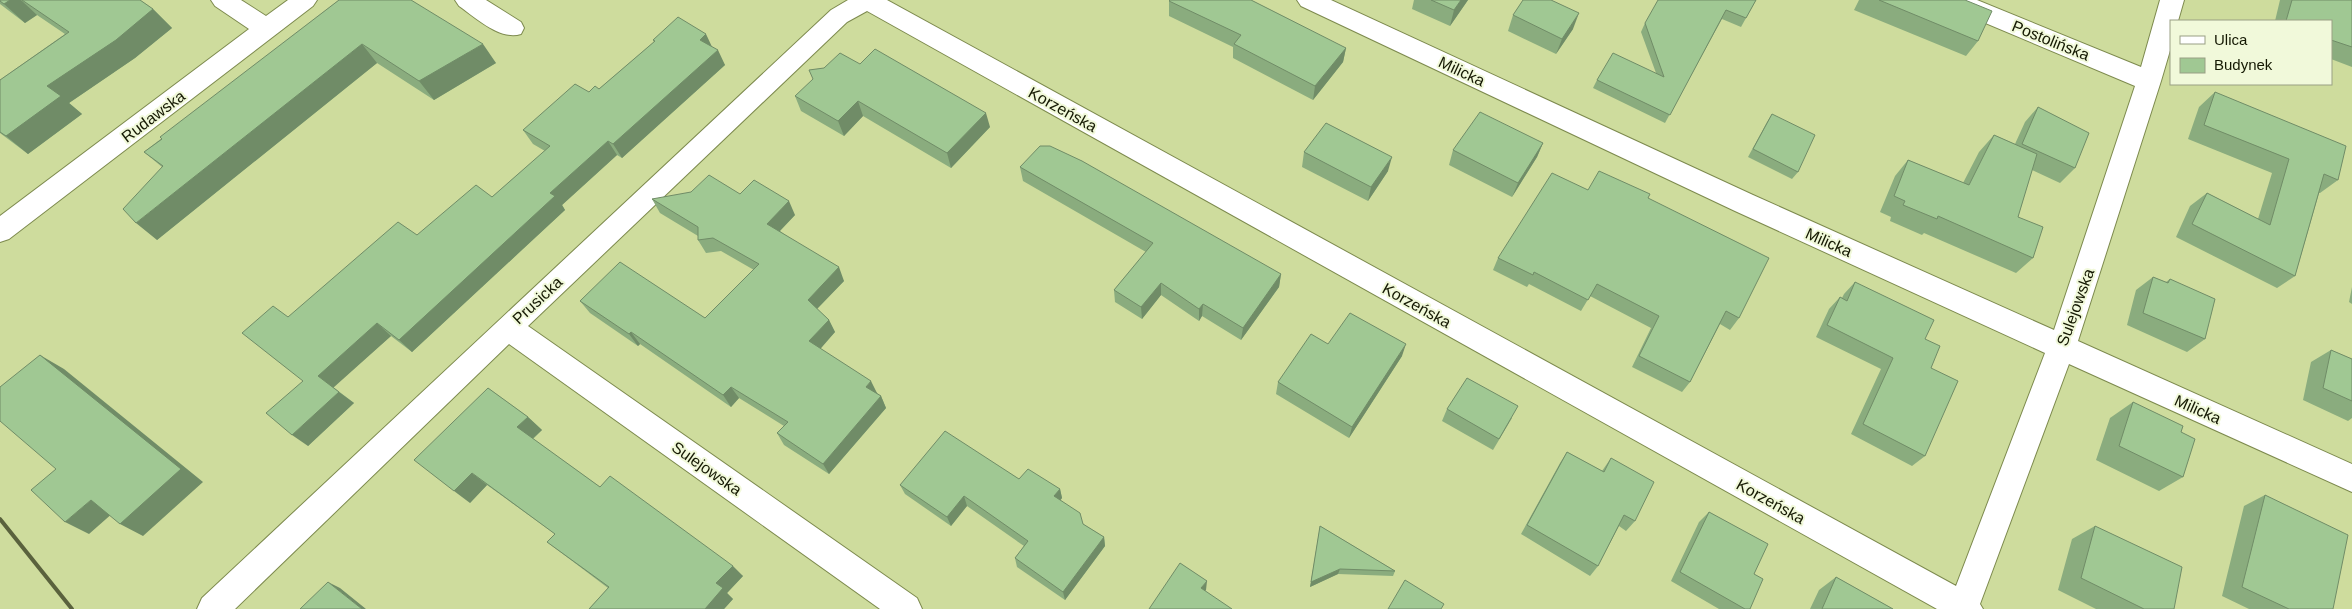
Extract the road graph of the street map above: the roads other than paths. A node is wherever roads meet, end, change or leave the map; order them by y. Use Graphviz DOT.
graph roads {
  1 [pos="223,0"];
  2 [pos="306,0"];
  3 [pos="467,0"];
  4 [pos="868,0"];
  5 [pos="1309,0"];
  6 [pos="1953,0"];
  7 [pos="2172,0"];
  8 [pos="512,28"];
  9 [pos="267,29"];
  10 [pos="2149,81"];
  11 [pos="0,231"];
  12 [pos="508,327"];
  13 [pos="2062,347"];
  14 [pos="2352,478"];
  15 [pos="1965,608"];
  16 [pos="213,609"];
  17 [pos="906,609"];
  1 -- 9 [label="street"];
  2 -- 9 [label="street, Rudawska"];
  3 -- 8 [label="street"];
  4 -- 12 [label="street, Prusicka"];
  4 -- 15 [label="street, Korzeńska"];
  5 -- 13 [label="street, Milicka"];
  6 -- 10 [label="street, Postolińska"];
  7 -- 10 [label="street, Sulejowska"];
  9 -- 11 [label="street, Rudawska"];
  10 -- 13 [label="street, Sulejowska"];
  12 -- 16 [label="street, Prusicka"];
  12 -- 17 [label="street, Sulejowska"];
  13 -- 14 [label="street, Milicka"];
  13 -- 15 [label="street, Sulejowska"];
}
